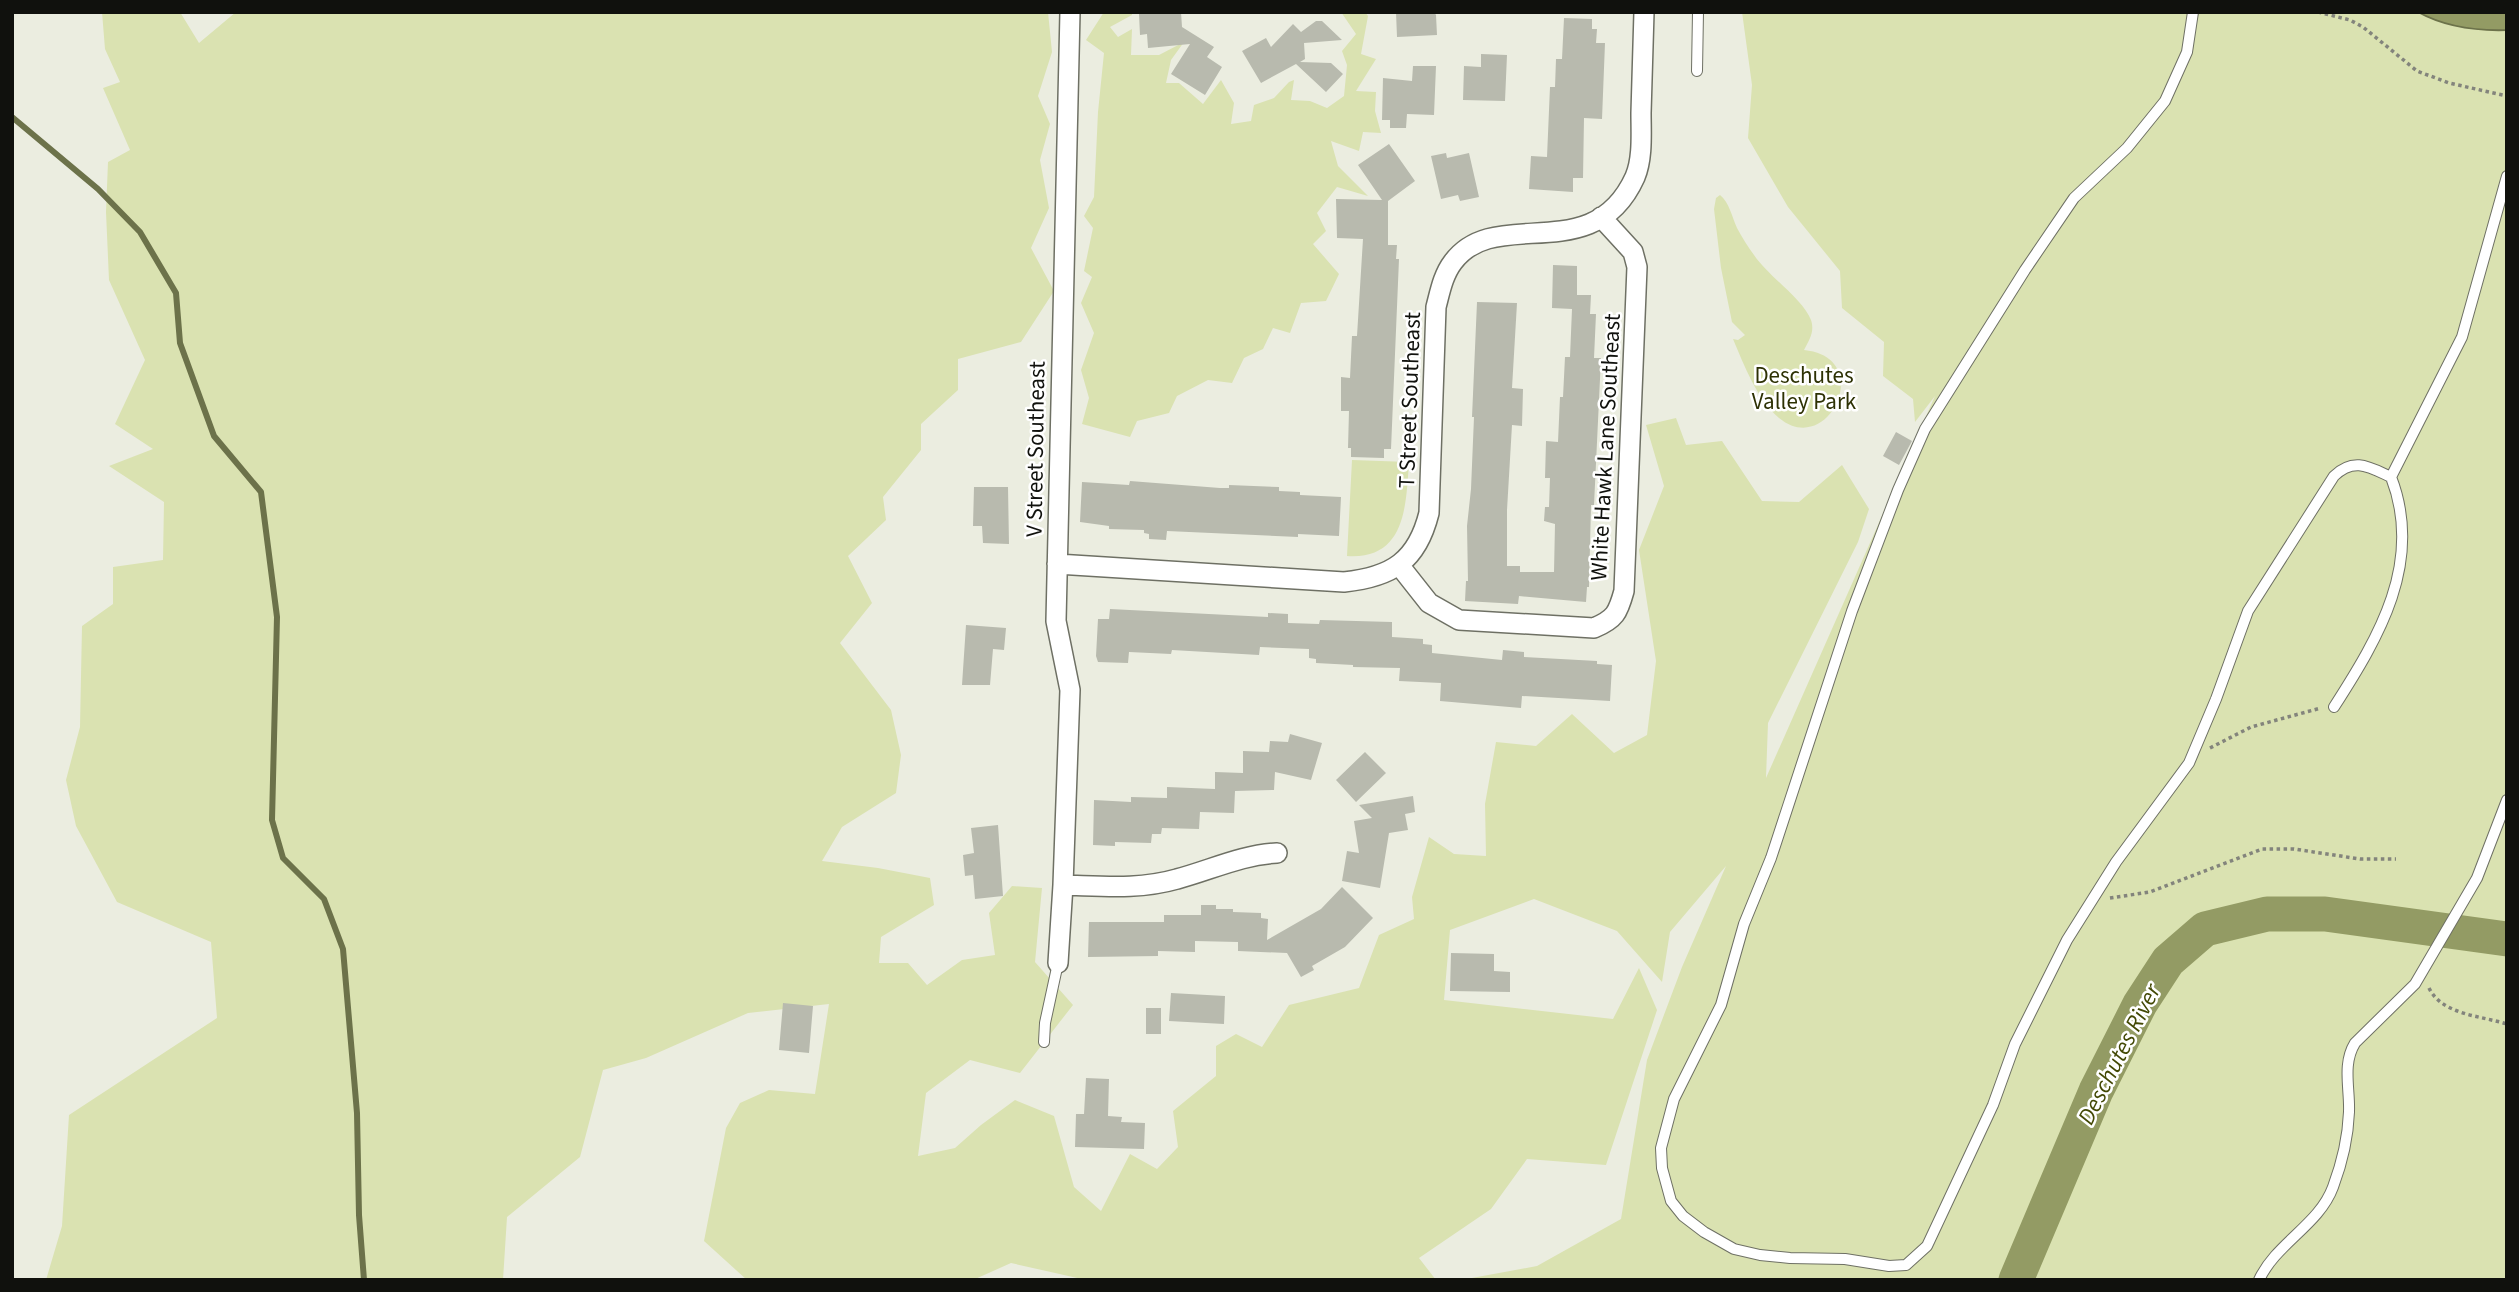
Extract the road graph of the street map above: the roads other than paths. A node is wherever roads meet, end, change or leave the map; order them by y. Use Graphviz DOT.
graph roads {
  1 [pos="1070,12"];
  2 [pos="1644,12"];
  3 [pos="1698,12"];
  4 [pos="2193,12"];
  5 [pos="1697,71"];
  6 [pos="2507,176"];
  7 [pos="1601,216"];
  8 [pos="2391,477"];
  9 [pos="1057,564"];
  10 [pos="1399,565"];
  11 [pos="2333,707"];
  12 [pos="2507,800"];
  13 [pos="1277,853"];
  14 [pos="1063,885"];
  15 [pos="1058,963"];
  16 [pos="1044,1042"];
  17 [pos="2259,1280"];
  1 -- 9 [label="street, V Street Southeast"];
  2 -- 7 [label="street, T Street Southeast"];
  3 -- 5 [label="lane"];
  4 -- 8 [label="lane"];
  6 -- 8 [label="lane"];
  7 -- 10 [label="street, T Street Southeast"];
  7 -- 10 [label="street, White Hawk Lane Southeast"];
  8 -- 11 [label="lane"];
  9 -- 10 [label="street, T Street Southeast"];
  9 -- 14 [label="street, V Street Southeast"];
  12 -- 17 [label="lane"];
  13 -- 14 [label="street"];
  14 -- 15 [label="street, V Street Southeast"];
  15 -- 16 [label="lane"];
}
